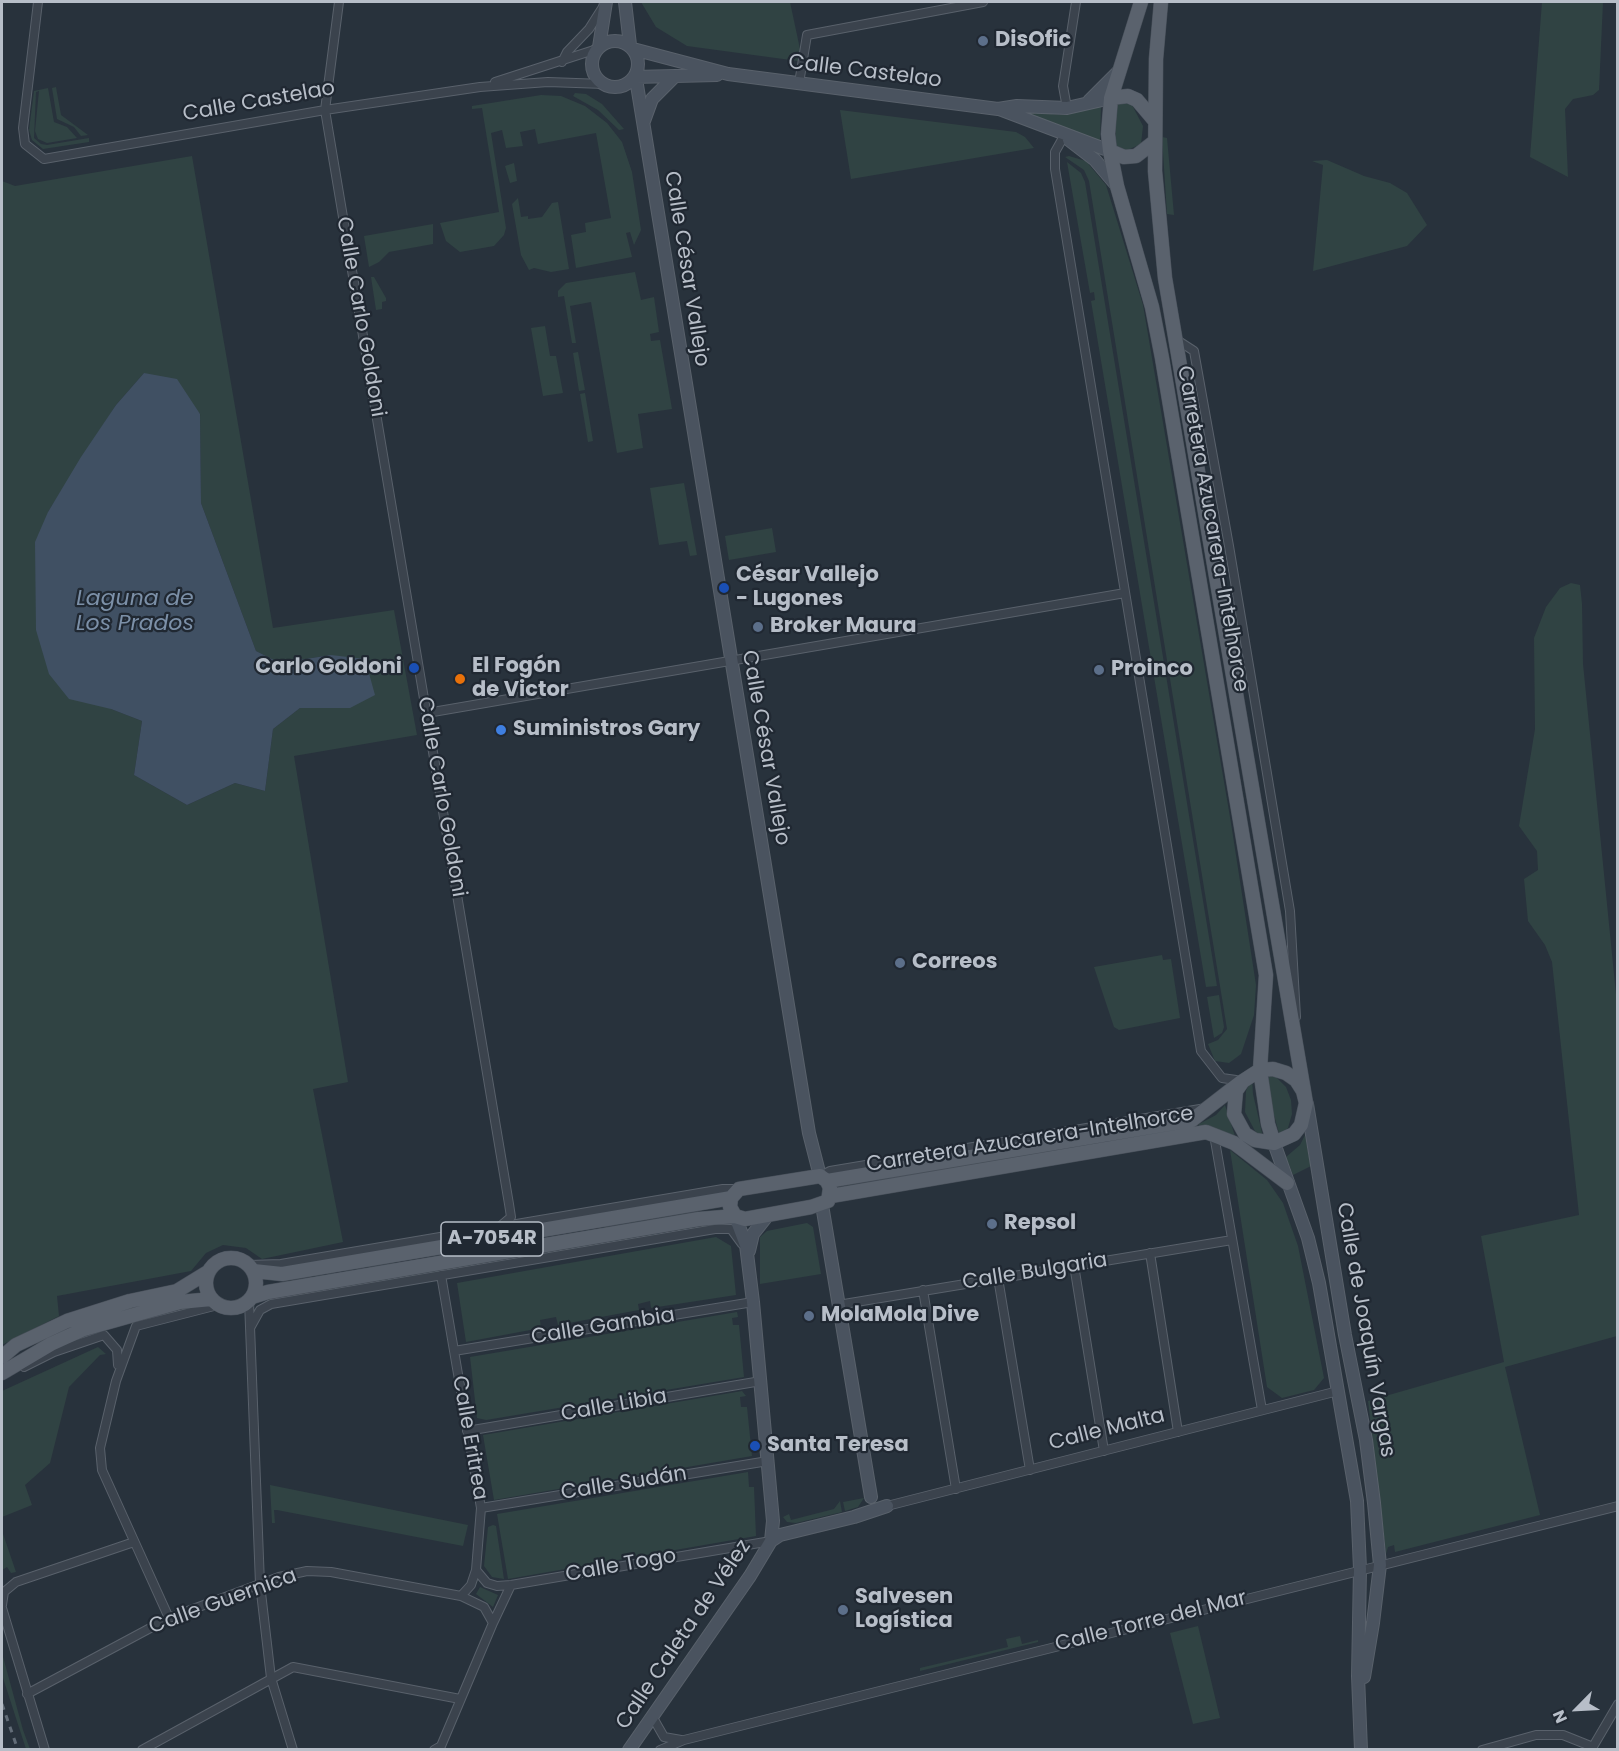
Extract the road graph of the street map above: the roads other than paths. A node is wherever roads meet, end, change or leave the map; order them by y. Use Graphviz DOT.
graph roads {
  1 [pos="38,2"];
  2 [pos="339,2"];
  3 [pos="606,2"];
  4 [pos="625,2"];
  5 [pos="983,2"];
  6 [pos="1076,2"];
  7 [pos="1141,2"];
  8 [pos="1161,2"];
  9 [pos="632,47"];
  10 [pos="598,48"];
  11 [pos="562,62"];
  12 [pos="1118,72"];
  13 [pos="728,74"];
  14 [pos="674,77"];
  15 [pos="633,78"];
  16 [pos="800,83"];
  17 [pos="604,84"];
  18 [pos="480,87"];
  19 [pos="1111,98"];
  20 [pos="1086,104"];
  21 [pos="1067,108"];
  22 [pos="998,109"];
  23 [pos="325,110"];
  24 [pos="1154,120"];
  25 [pos="643,125"];
  26 [pos="1064,136"];
  27 [pos="1154,142"];
  28 [pos="1110,151"];
  29 [pos="1117,186"];
  30 [pos="1125,593"];
  31 [pos="730,661"];
  32 [pos="427,713"];
  33 [pos="1260,1070"];
  34 [pos="1243,1081"];
  35 [pos="1306,1103"];
  36 [pos="1214,1135"];
  37 [pos="1255,1140"];
  38 [pos="1234,1143"];
  39 [pos="1274,1143"];
  40 [pos="824,1178"];
  41 [pos="1287,1183"];
  42 [pos="735,1193"];
  43 [pos="826,1200"];
  44 [pos="768,1215"];
  45 [pos="735,1216"];
  46 [pos="714,1218"];
  47 [pos="497,1228"];
  48 [pos="681,1234"];
  49 [pos="1232,1240"];
  50 [pos="1150,1253"];
  51 [pos="747,1255"];
  52 [pos="1074,1265"];
  53 [pos="251,1268"];
  54 [pos="208,1272"];
  55 [pos="441,1275"];
  56 [pos="998,1278"];
  57 [pos="923,1290"];
  58 [pos="251,1299"];
  59 [pos="215,1302"];
  60 [pos="286,1302"];
  61 [pos="753,1302"];
  62 [pos="838,1305"];
  63 [pos="250,1329"];
  64 [pos="454,1351"];
  65 [pos="2,1357"];
  66 [pos="2,1374"];
  67 [pos="117,1381"];
  68 [pos="761,1381"];
  69 [pos="1338,1391"];
  70 [pos="1262,1410"];
  71 [pos="467,1431"];
  72 [pos="1178,1432"];
  73 [pos="1104,1451"];
  74 [pos="768,1461"];
  75 [pos="1030,1470"];
  76 [pos="956,1489"];
  77 [pos="872,1497"];
  78 [pos="887,1506"];
  79 [pos="1617,1506"];
  80 [pos="481,1508"];
  81 [pos="854,1517"];
  82 [pos="771,1541"];
  83 [pos="134,1542"];
  84 [pos="1380,1564"];
  85 [pos="1360,1569"];
  86 [pos="476,1570"];
  87 [pos="260,1584"];
  88 [pos="511,1585"];
  89 [pos="461,1596"];
  90 [pos="2,1606"];
  91 [pos="169,1618"];
  92 [pos="492,1623"];
  93 [pos="271,1678"];
  94 [pos="27,1694"];
  95 [pos="460,1700"];
  96 [pos="1617,1704"];
  97 [pos="1361,1705"];
  98 [pos="652,1716"];
  99 [pos="684,1740"];
  100 [pos="1592,1748"];
  101 [pos="45,1749"];
  102 [pos="142,1749"];
  103 [pos="293,1749"];
  104 [pos="434,1749"];
  105 [pos="629,1749"];
  106 [pos="660,1749"];
  107 [pos="1361,1749"];
  108 [pos="1482,1749"];
  1 -- 23 [label="street, Calle Castelao"];
  2 -- 23 [label="street, Calle Carlo Goldoni"];
  3 -- 10 [label="street"];
  3 -- 11 [label="street"];
  4 -- 9 [label="street"];
  5 -- 16 [label="street"];
  6 -- 21 [label="street"];
  7 -- 12 [label="main road, Carretera Azucarera-Intelhorce"];
  8 -- 24 [label="main road, Carretera Azucarera-Intelhorce"];
  9 -- 10 [label="street"];
  9 -- 13 [label="street, Calle Castelao"];
  9 -- 15 [label="street"];
  10 -- 11 [label="street, Calle Castelao"];
  10 -- 17 [label="street"];
  11 -- 18 [label="street, Calle Castelao"];
  12 -- 19 [label="main road, Carretera Azucarera-Intelhorce"];
  12 -- 20 [label="street"];
  13 -- 14 [label="street, Calle Castelao"];
  13 -- 16 [label="street, Calle Castelao"];
  14 -- 15 [label="street, Calle Castelao"];
  14 -- 25 [label="street"];
  15 -- 17 [label="street"];
  15 -- 25 [label="street, Calle César Vallejo"];
  16 -- 22 [label="street, Calle Castelao"];
  17 -- 18 [label="street, Calle Castelao"];
  18 -- 23 [label="street, Calle Castelao"];
  19 -- 20 [label="street, Calle Castelao"];
  19 -- 24 [label="main road"];
  19 -- 28 [label="main road, Carretera Azucarera-Intelhorce"];
  20 -- 21 [label="street, Calle Castelao"];
  21 -- 22 [label="street, Calle Castelao"];
  22 -- 26 [label="street, Calle Castelao"];
  23 -- 32 [label="street, Calle Carlo Goldoni"];
  24 -- 27 [label="main road, Carretera Azucarera-Intelhorce"];
  25 -- 31 [label="street, Calle César Vallejo"];
  26 -- 28 [label="street, Calle Castelao"];
  26 -- 29 [label="street"];
  26 -- 30 [label="street"];
  27 -- 28 [label="main road"];
  27 -- 35 [label="main road, Carretera Azucarera-Intelhorce"];
  28 -- 29 [label="main road, Carretera Azucarera-Intelhorce"];
  29 -- 33 [label="main road, Carretera Azucarera-Intelhorce"];
  30 -- 31 [label="street"];
  30 -- 34 [label="street"];
  31 -- 32 [label="street"];
  31 -- 40 [label="street, Calle César Vallejo"];
  32 -- 47 [label="street, Calle Carlo Goldoni"];
  33 -- 34 [label="main road, Carretera Azucarera-Intelhorce"];
  33 -- 35 [label="main road"];
  33 -- 39 [label="main road, Carretera Azucarera-Intelhorce"];
  34 -- 37 [label="main road"];
  34 -- 40 [label="main road, Carretera Azucarera-Intelhorce"];
  35 -- 39 [label="main road, Carretera Azucarera-Intelhorce"];
  35 -- 84 [label="street, Calle de Joaquín Vargas"];
  36 -- 38 [label="main road, Carretera Azucarera-Intelhorce"];
  36 -- 43 [label="main road, Carretera Azucarera-Intelhorce"];
  36 -- 49 [label="street"];
  37 -- 38 [label="main road, Carretera Azucarera-Intelhorce"];
  37 -- 39 [label="main road, Carretera Azucarera-Intelhorce"];
  38 -- 41 [label="main road, Carretera Azucarera-Intelhorce"];
  39 -- 41 [label="street, Calle de Joaquín Vargas"];
  40 -- 42 [label="main road, A-7054R"];
  40 -- 43 [label="main road"];
  41 -- 69 [label="street, Calle de Joaquín Vargas"];
  42 -- 45 [label="main road"];
  42 -- 47 [label="street"];
  42 -- 53 [label="main road, A-7054R"];
  43 -- 44 [label="main road, A-7054R"];
  43 -- 62 [label="street"];
  44 -- 45 [label="main road, A-7054R"];
  44 -- 51 [label="street, Calle Caleta de Vélez"];
  45 -- 46 [label="main road, A-7054R"];
  45 -- 51 [label="street, Calle Caleta de Vélez"];
  46 -- 48 [label="street"];
  46 -- 58 [label="main road, A-7054R"];
  47 -- 53 [label="street"];
  48 -- 51 [label="street"];
  48 -- 55 [label="street"];
  49 -- 50 [label="street, Calle Bulgaria"];
  49 -- 70 [label="street"];
  50 -- 52 [label="street, Calle Bulgaria"];
  50 -- 72 [label="street"];
  51 -- 61 [label="street, Calle Caleta de Vélez"];
  52 -- 56 [label="street, Calle Bulgaria"];
  52 -- 73 [label="street"];
  53 -- 54 [label="main road, A-7054R"];
  53 -- 58 [label="main road"];
  54 -- 59 [label="main road"];
  54 -- 65 [label="main road, A-7054R"];
  55 -- 60 [label="street"];
  55 -- 64 [label="street, Calle Eritrea"];
  56 -- 57 [label="street, Calle Bulgaria"];
  56 -- 75 [label="street"];
  57 -- 62 [label="street, Calle Bulgaria"];
  57 -- 76 [label="street"];
  58 -- 59 [label="main road, A-7054R"];
  58 -- 60 [label="street"];
  58 -- 63 [label="street"];
  59 -- 66 [label="main road, A-7054R"];
  59 -- 67 [label="street"];
  60 -- 63 [label="street"];
  61 -- 64 [label="street, Calle Gambia"];
  61 -- 68 [label="street, Calle Caleta de Vélez"];
  62 -- 77 [label="street"];
  63 -- 87 [label="street"];
  64 -- 71 [label="street, Calle Eritrea"];
  66 -- 67 [label="street"];
  67 -- 83 [label="street"];
  68 -- 71 [label="street, Calle Libia"];
  68 -- 74 [label="street, Calle Caleta de Vélez"];
  69 -- 70 [label="street, Calle Malta"];
  69 -- 85 [label="street, Calle de Joaquín Vargas"];
  70 -- 72 [label="street, Calle Malta"];
  71 -- 80 [label="street, Calle Eritrea"];
  72 -- 73 [label="street, Calle Malta"];
  73 -- 75 [label="street, Calle Malta"];
  74 -- 80 [label="street, Calle Sudán"];
  74 -- 82 [label="street, Calle Caleta de Vélez"];
  75 -- 76 [label="street, Calle Malta"];
  76 -- 78 [label="street, Calle Malta"];
  77 -- 78 [label="street"];
  77 -- 81 [label="street"];
  78 -- 81 [label="street, Calle Malta"];
  79 -- 84 [label="street, Calle Torre del Mar"];
  80 -- 86 [label="street, Calle Eritrea"];
  81 -- 82 [label="street, Calle Malta"];
  82 -- 88 [label="street, Calle Togo"];
  82 -- 98 [label="street, Calle Caleta de Vélez"];
  83 -- 90 [label="street"];
  83 -- 91 [label="street"];
  84 -- 85 [label="street, Calle Torre del Mar"];
  84 -- 97 [label="street, Calle de Joaquín Vargas"];
  85 -- 97 [label="street, Calle de Joaquín Vargas"];
  85 -- 99 [label="street, Calle Torre del Mar"];
  86 -- 88 [label="street, Calle Togo"];
  86 -- 89 [label="street, Calle Eritrea"];
  87 -- 89 [label="street, Calle Guernica"];
  87 -- 91 [label="street, Calle Guernica"];
  87 -- 93 [label="street"];
  88 -- 92 [label="street"];
  89 -- 92 [label="street, Calle Guernica"];
  90 -- 94 [label="street"];
  91 -- 94 [label="street, Calle Guernica"];
  92 -- 95 [label="street"];
  93 -- 95 [label="street"];
  93 -- 102 [label="street"];
  93 -- 103 [label="street"];
  94 -- 101 [label="street"];
  95 -- 104 [label="street"];
  96 -- 100 [label="street"];
  97 -- 107 [label="street"];
  98 -- 99 [label="street"];
  98 -- 105 [label="street, Calle Caleta de Vélez"];
  99 -- 106 [label="street, Calle Torre del Mar"];
  100 -- 108 [label="street"];
}
